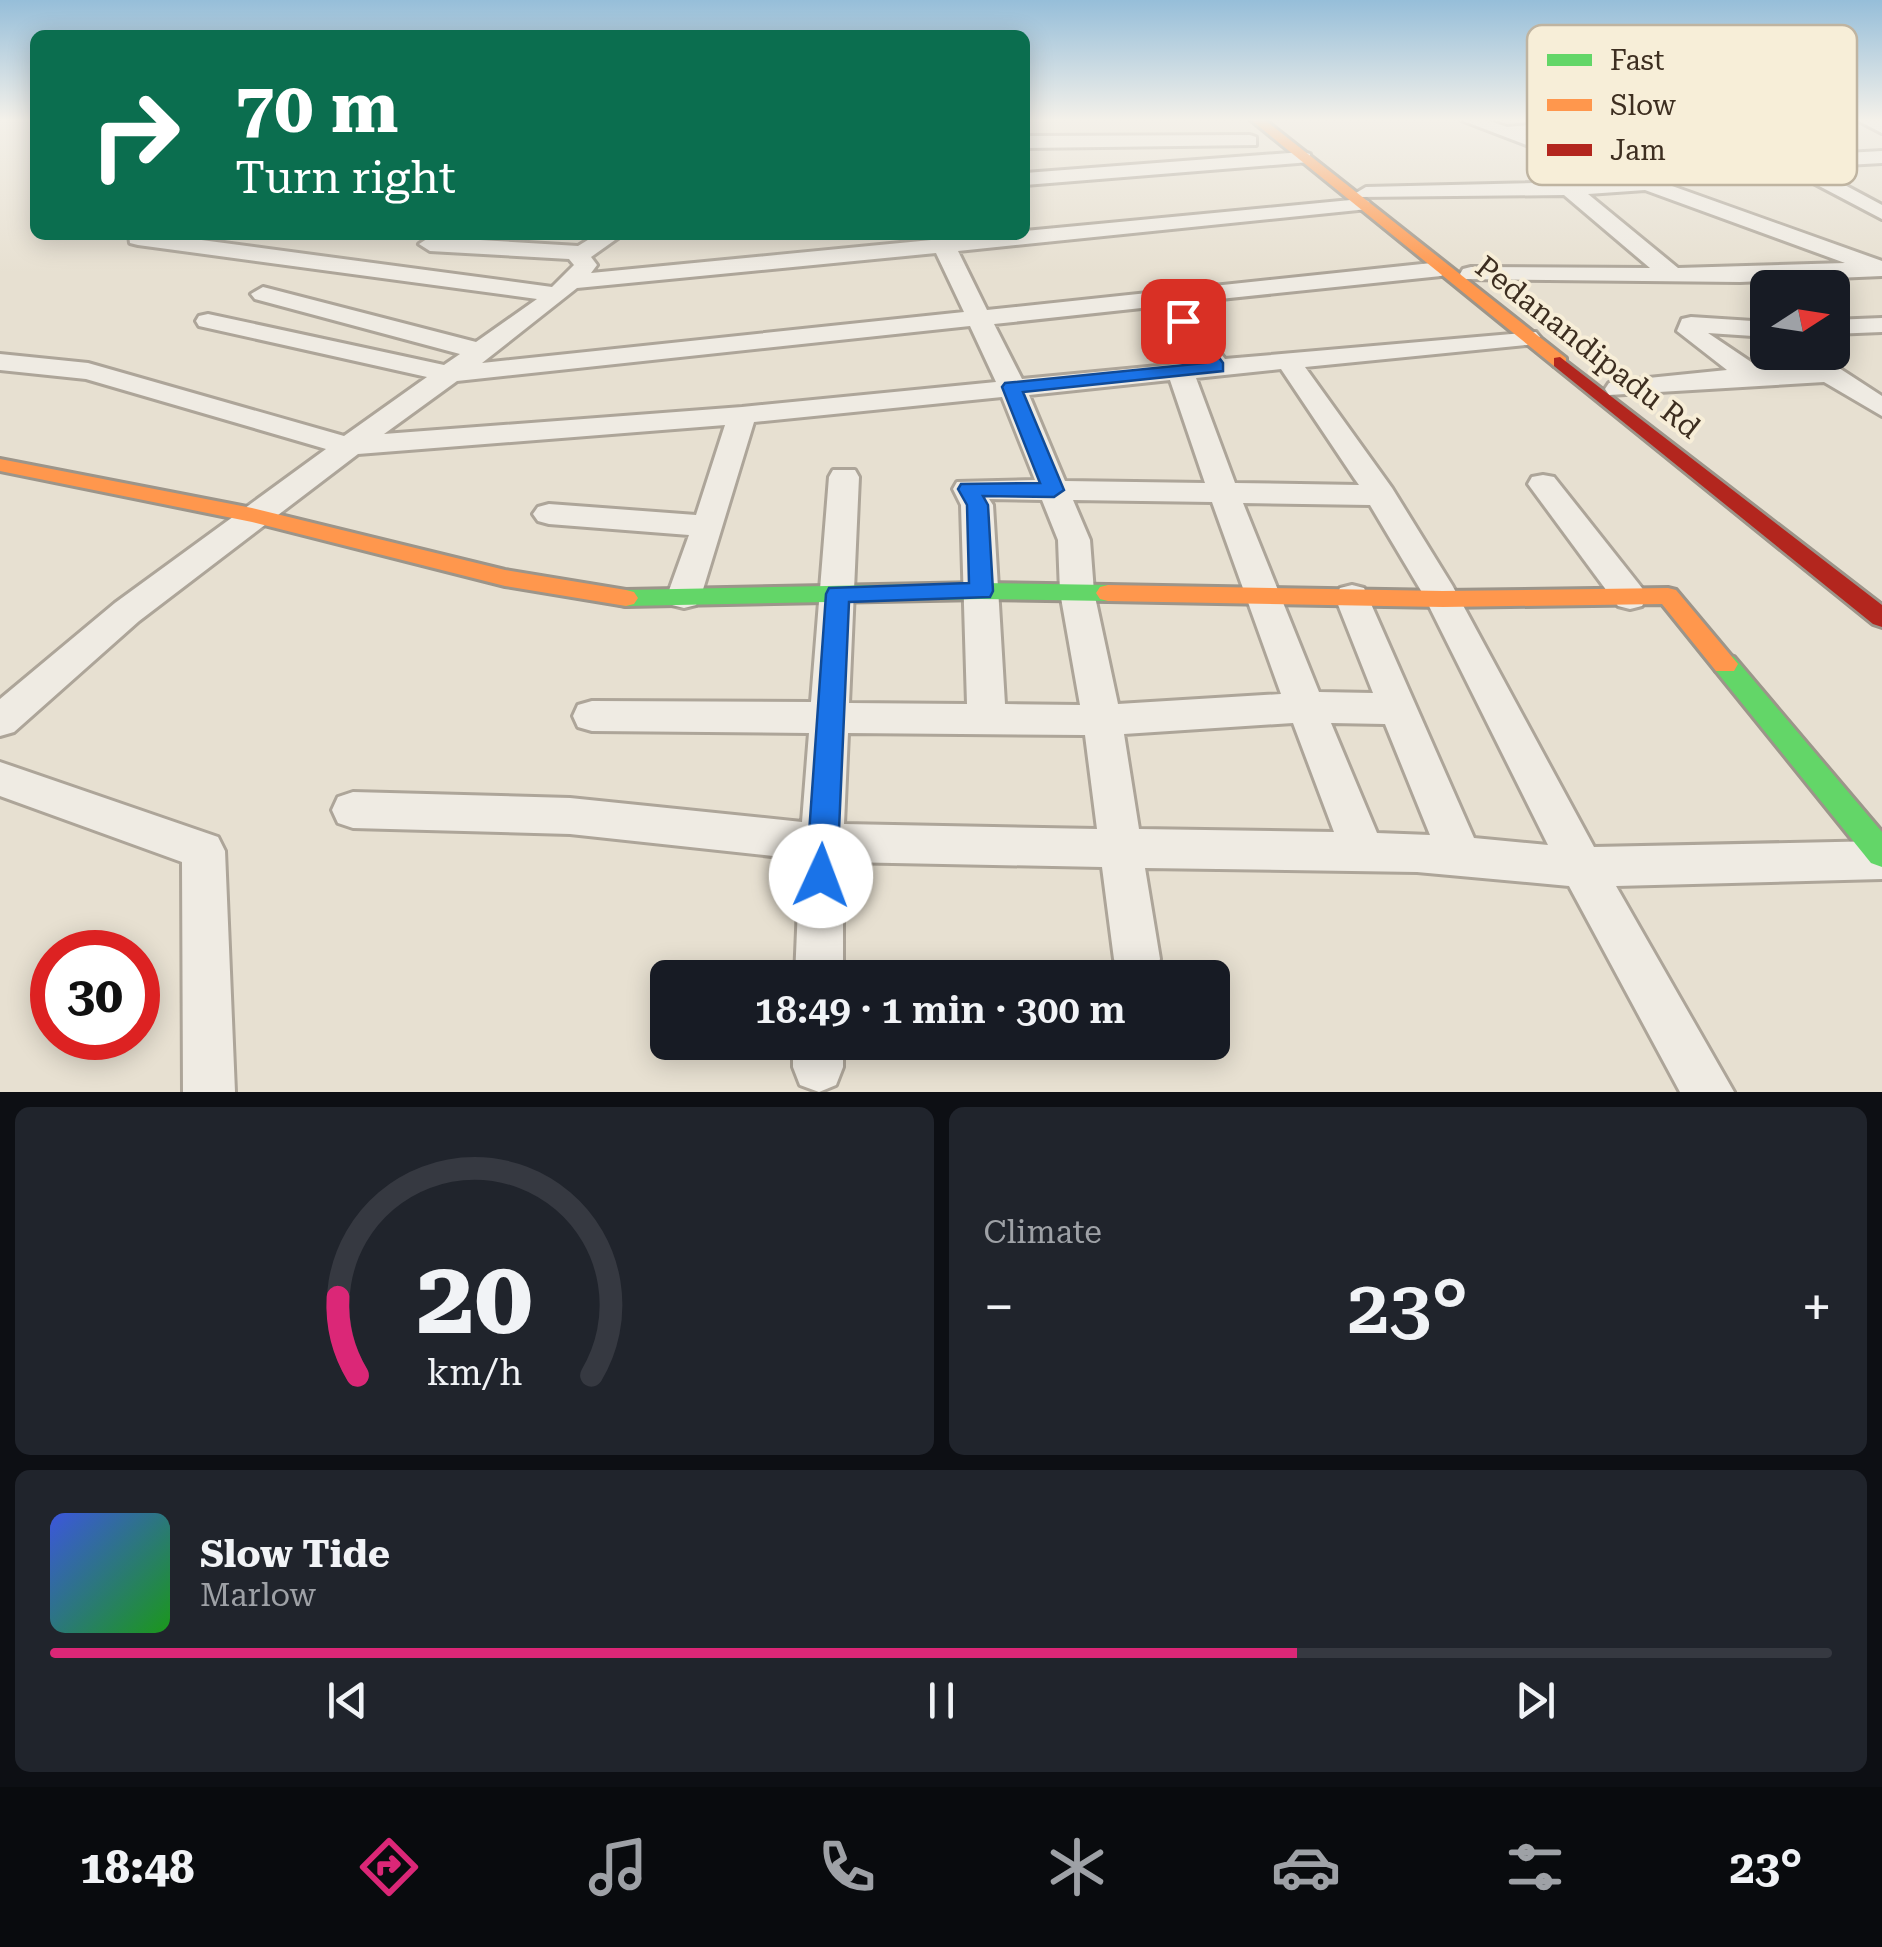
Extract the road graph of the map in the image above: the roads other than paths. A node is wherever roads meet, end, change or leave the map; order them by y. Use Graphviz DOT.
graph roads {
  1 [pos="1131,171"];
  2 [pos="1322,171"];
  3 [pos="1329,171"];
  4 [pos="1030,179"];
  5 [pos="1655,185"];
  6 [pos="1830,185"];
  7 [pos="1658,186"];
  8 [pos="1569,189"];
  9 [pos="1364,199"];
  10 [pos="1882,213"];
  11 [pos="1030,232"];
  12 [pos="155,240"];
  13 [pos="604,240"];
  14 [pos="942,241"];
  15 [pos="430,244"];
  16 [pos="583,254"];
  17 [pos="1881,268"];
  18 [pos="1442,269"];
  19 [pos="1670,273"];
  20 [pos="1471,274"];
  21 [pos="564,288"];
  22 [pos="263,294"];
  23 [pos="1166,298"];
  24 [pos="977,318"];
  25 [pos="208,321"];
  26 [pos="1882,325"];
  27 [pos="1850,326"];
  28 [pos="1750,329"];
  29 [pos="1527,336"];
  30 [pos="480,351"];
  31 [pos="1288,360"];
  32 [pos="0,362"];
  33 [pos="1217,367"];
  34 [pos="1821,370"];
  35 [pos="1180,371"];
  36 [pos="448,374"];
  37 [pos="1826,374"];
  38 [pos="1752,376"];
  39 [pos="1012,387"];
  40 [pos="1620,389"];
  41 [pos="1882,408"];
  42 [pos="742,415"];
  43 [pos="348,446"];
  44 [pos="0,465"];
  45 [pos="844,477"];
  46 [pos="1543,484"];
  47 [pos="1054,490"];
  48 [pos="1223,490"];
  49 [pos="1380,495"];
  50 [pos="550,514"];
  51 [pos="252,515"];
  52 [pos="706,526"];
  53 [pos="982,591"];
  54 [pos="1078,592"];
  55 [pos="1882,592"];
  56 [pos="838,594"];
  57 [pos="1261,594"];
  58 [pos="684,596"];
  59 [pos="1352,597"];
  60 [pos="1630,597"];
  61 [pos="1444,599"];
  62 [pos="1882,618"];
  63 [pos="1306,707"];
  64 [pos="1399,709"];
  65 [pos="592,716"];
  66 [pos="830,718"];
  67 [pos="987,718"];
  68 [pos="1102,720"];
  69 [pos="0,721"];
  70 [pos="0,779"];
  71 [pos="353,810"];
  72 [pos="822,843"];
  73 [pos="1121,848"];
  74 [pos="1363,852"];
  75 [pos="1460,856"];
  76 [pos="1882,857"];
  77 [pos="1582,866"];
  78 [pos="1137,958"];
  79 [pos="820,960"];
  80 [pos="209,1092"];
  81 [pos="1708,1092"];
  1 -- 4 [label="street"];
  2 -- 9 [label="main road, Pedanandipadu Rd"];
  3 -- 9 [label="main road, Pedanandipadu Rd"];
  5 -- 7 [label="street"];
  6 -- 10 [label="street"];
  7 -- 8 [label="street"];
  7 -- 17 [label="street"];
  8 -- 9 [label="street"];
  8 -- 19 [label="street"];
  9 -- 11 [label="street"];
  9 -- 18 [label="main road, Pedanandipadu Rd"];
  9 -- 20 [label="main road, Pedanandipadu Rd"];
  12 -- 21 [label="street"];
  13 -- 16 [label="street"];
  14 -- 21 [label="street"];
  14 -- 24 [label="street"];
  15 -- 16 [label="street"];
  16 -- 21 [label="street"];
  17 -- 19 [label="street"];
  18 -- 23 [label="street"];
  18 -- 29 [label="main road, Pedanandipadu Rd"];
  19 -- 20 [label="street"];
  20 -- 40 [label="main road, Pedanandipadu Rd"];
  21 -- 30 [label="street"];
  22 -- 30 [label="street"];
  23 -- 24 [label="street"];
  23 -- 33 [label="street"];
  24 -- 36 [label="street"];
  24 -- 39 [label="street"];
  25 -- 36 [label="street"];
  26 -- 27 [label="street"];
  28 -- 38 [label="street"];
  29 -- 31 [label="street"];
  29 -- 62 [label="main road, Pedanandipadu Rd"];
  30 -- 36 [label="street"];
  31 -- 33 [label="street"];
  31 -- 49 [label="street"];
  32 -- 43 [label="street"];
  33 -- 35 [label="street"];
  34 -- 37 [label="street"];
  35 -- 39 [label="street"];
  35 -- 48 [label="street"];
  36 -- 43 [label="street"];
  37 -- 38 [label="street"];
  37 -- 41 [label="street"];
  38 -- 40 [label="street"];
  39 -- 42 [label="street"];
  39 -- 47 [label="street"];
  40 -- 55 [label="main road, Pedanandipadu Rd"];
  42 -- 43 [label="street"];
  42 -- 52 [label="street"];
  43 -- 51 [label="street"];
  44 -- 51 [label="main road"];
  45 -- 56 [label="street"];
  46 -- 60 [label="street"];
  47 -- 48 [label="street"];
  47 -- 53 [label="street"];
  47 -- 54 [label="street"];
  48 -- 49 [label="street"];
  48 -- 57 [label="street"];
  49 -- 61 [label="street"];
  50 -- 52 [label="street"];
  51 -- 58 [label="main road"];
  51 -- 69 [label="street"];
  52 -- 58 [label="street"];
  53 -- 54 [label="main road"];
  53 -- 56 [label="main road"];
  53 -- 67 [label="street"];
  54 -- 57 [label="main road"];
  54 -- 68 [label="street"];
  56 -- 58 [label="main road"];
  56 -- 66 [label="street"];
  57 -- 59 [label="main road"];
  57 -- 63 [label="street"];
  59 -- 61 [label="main road"];
  59 -- 64 [label="street"];
  60 -- 61 [label="main road"];
  60 -- 76 [label="main road"];
  61 -- 77 [label="street"];
  63 -- 64 [label="street"];
  63 -- 68 [label="street"];
  63 -- 74 [label="street"];
  64 -- 75 [label="street"];
  65 -- 66 [label="street"];
  66 -- 67 [label="street"];
  66 -- 72 [label="street"];
  67 -- 68 [label="street"];
  68 -- 73 [label="street"];
  70 -- 80 [label="street"];
  71 -- 72 [label="street"];
  72 -- 73 [label="street"];
  72 -- 79 [label="street"];
  73 -- 74 [label="street"];
  73 -- 78 [label="street"];
  74 -- 75 [label="street"];
  75 -- 77 [label="street"];
  76 -- 77 [label="street"];
  77 -- 81 [label="street"];
}
